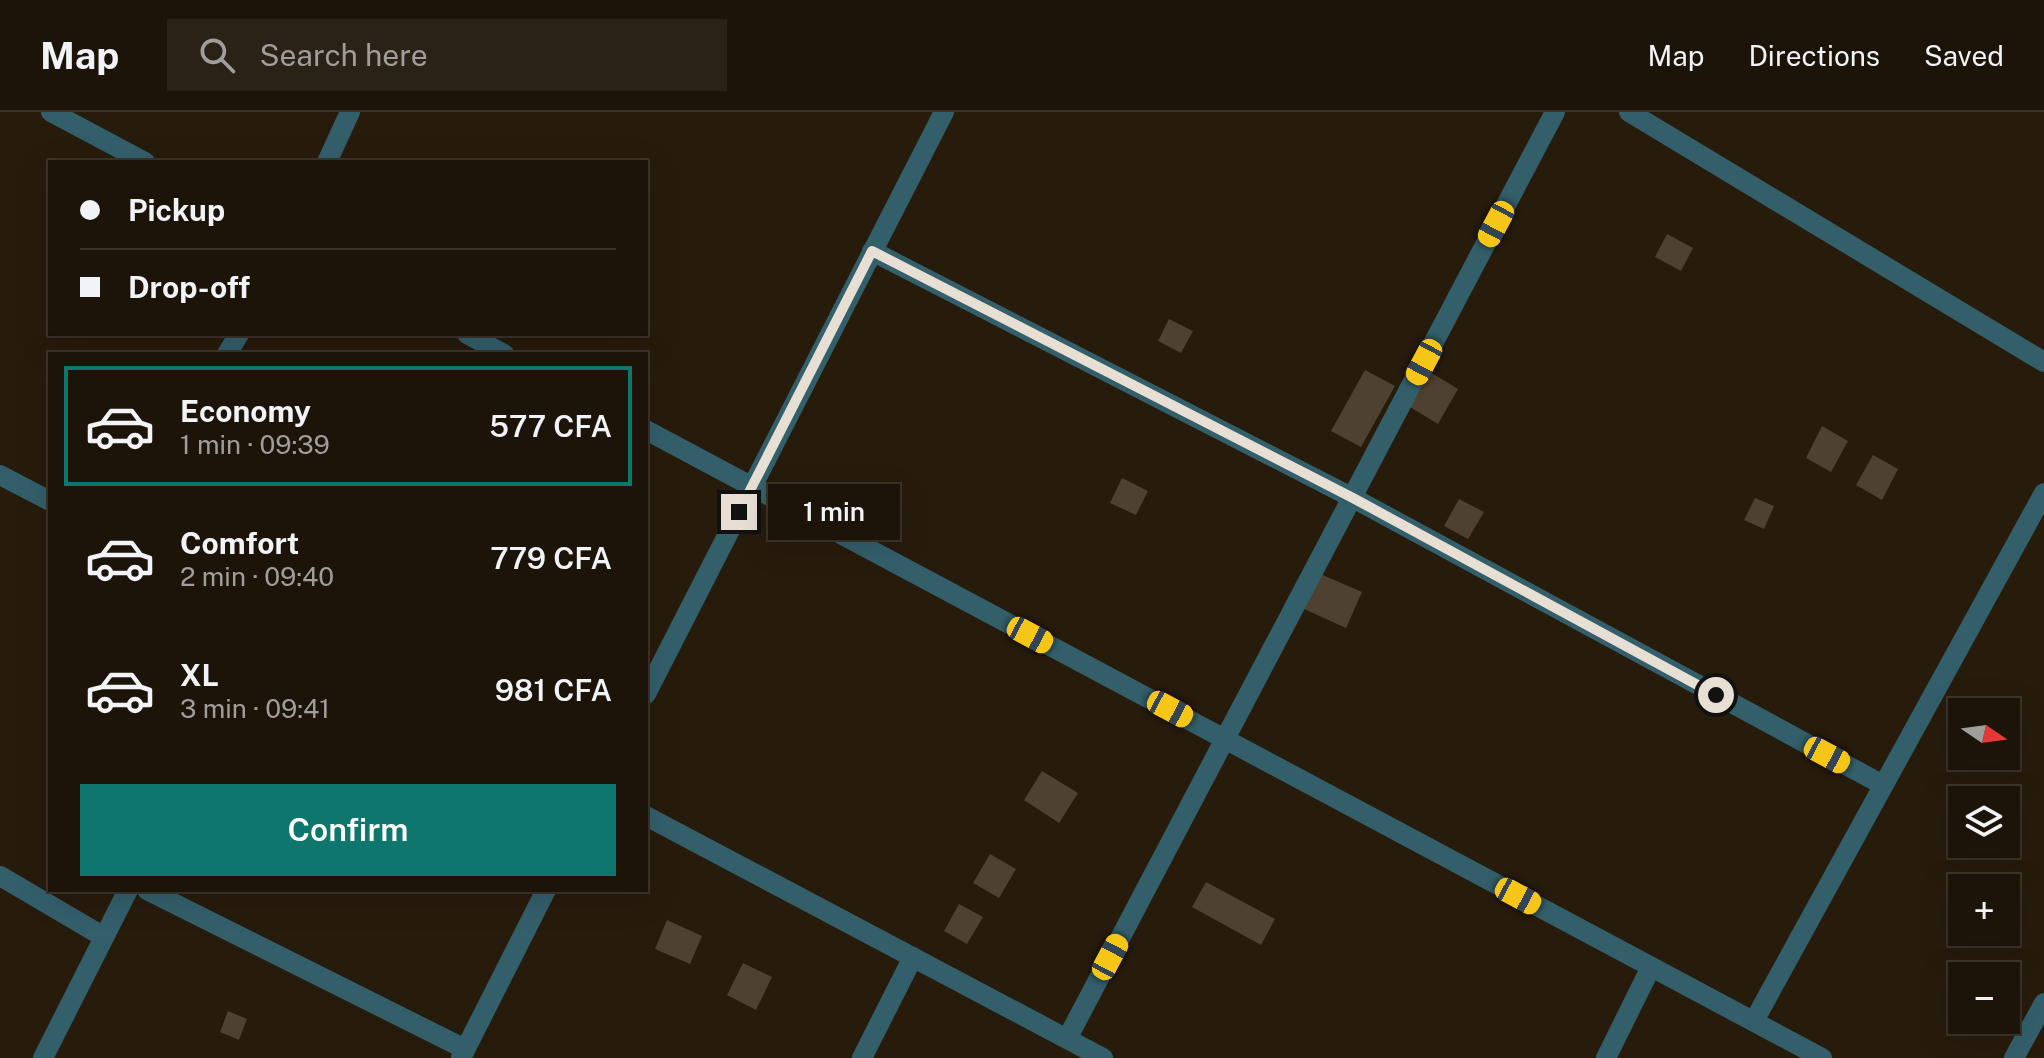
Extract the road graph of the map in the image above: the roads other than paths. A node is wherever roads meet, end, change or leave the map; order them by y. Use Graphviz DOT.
graph roads {
  1 [pos="51,112"];
  2 [pos="350,112"];
  3 [pos="944,112"];
  4 [pos="1555,112"];
  5 [pos="1629,112"];
  6 [pos="141,160"];
  7 [pos="328,160"];
  8 [pos="872,251"];
  9 [pos="471,336"];
  10 [pos="500,352"];
  11 [pos="2044,362"];
  12 [pos="648,431"];
  13 [pos="0,475"];
  14 [pos="752,486"];
  15 [pos="2044,493"];
  16 [pos="1353,498"];
  17 [pos="48,500"];
  18 [pos="648,690"];
  19 [pos="1225,739"];
  20 [pos="1883,785"];
  21 [pos="648,817"];
  22 [pos="0,876"];
  23 [pos="127,892"];
  24 [pos="151,892"];
  25 [pos="545,892"];
  26 [pos="104,937"];
  27 [pos="913,957"];
  28 [pos="1651,967"];
  29 [pos="2044,1003"];
  30 [pos="1754,1021"];
  31 [pos="1067,1039"];
  32 [pos="463,1053"];
  33 [pos="43,1058"];
  34 [pos="862,1058"];
  35 [pos="1103,1058"];
  36 [pos="1606,1058"];
  37 [pos="1822,1058"];
  38 [pos="2014,1058"];
  1 -- 6 [label="street"];
  2 -- 7 [label="street"];
  3 -- 8 [label="street"];
  4 -- 16 [label="street"];
  5 -- 11 [label="street"];
  8 -- 14 [label="street"];
  8 -- 16 [label="street"];
  9 -- 10 [label="street"];
  12 -- 14 [label="street"];
  13 -- 17 [label="street"];
  14 -- 18 [label="street"];
  14 -- 19 [label="street"];
  15 -- 20 [label="street"];
  16 -- 19 [label="street"];
  16 -- 20 [label="street"];
  19 -- 28 [label="street"];
  19 -- 31 [label="street"];
  20 -- 30 [label="street"];
  21 -- 27 [label="street"];
  22 -- 26 [label="street"];
  23 -- 26 [label="street"];
  24 -- 32 [label="street"];
  25 -- 32 [label="street"];
  26 -- 33 [label="street"];
  27 -- 31 [label="street"];
  27 -- 34 [label="street"];
  28 -- 30 [label="street"];
  28 -- 36 [label="street"];
  29 -- 38 [label="street"];
  30 -- 37 [label="street"];
  31 -- 35 [label="street"];
}
